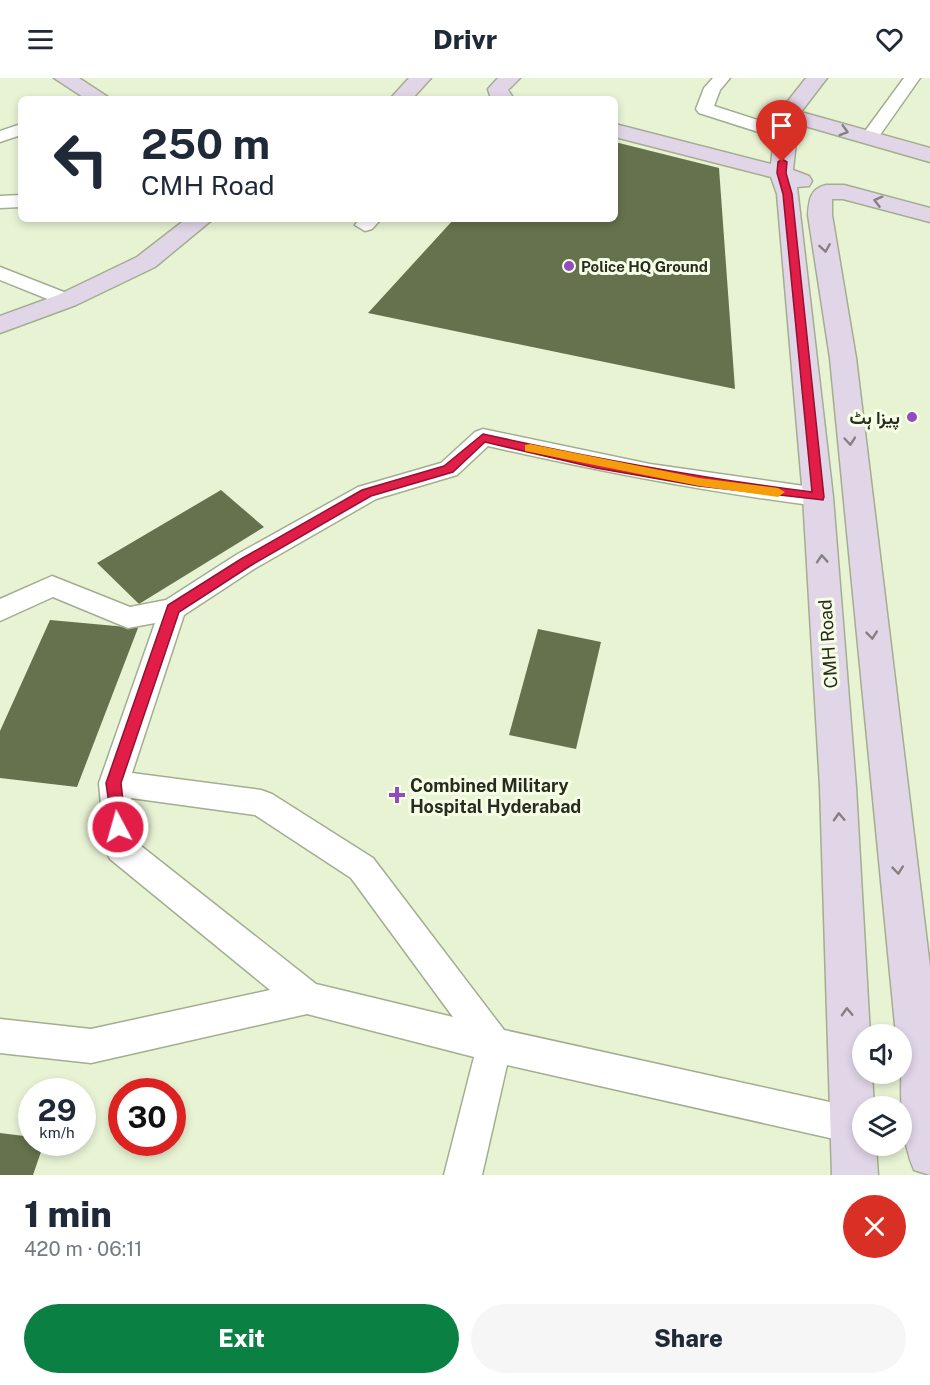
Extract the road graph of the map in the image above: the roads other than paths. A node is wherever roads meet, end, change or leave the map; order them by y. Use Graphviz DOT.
graph roads {
  1 [pos="64,78"];
  2 [pos="421,78"];
  3 [pos="510,78"];
  4 [pos="722,78"];
  5 [pos="817,78"];
  6 [pos="912,78"];
  7 [pos="930,82"];
  8 [pos="94,96"];
  9 [pos="403,96"];
  10 [pos="499,96"];
  11 [pos="787,125"];
  12 [pos="18,130"];
  13 [pos="618,131"];
  14 [pos="0,137"];
  15 [pos="869,138"];
  16 [pos="930,155"];
  17 [pos="781,173"];
  18 [pos="826,192"];
  19 [pos="18,201"];
  20 [pos="0,202"];
  21 [pos="930,215"];
  22 [pos="197,222"];
  23 [pos="0,273"];
  24 [pos="67,300"];
  25 [pos="0,325"];
  26 [pos="854,477"];
  27 [pos="817,484"];
  28 [pos="173,609"];
  29 [pos="0,611"];
  30 [pos="114,783"];
  31 [pos="307,998"];
  32 [pos="0,1036"];
  33 [pos="494,1046"];
  34 [pos="852,1125"];
  35 [pos="930,1154"];
  36 [pos="854,1156"];
  37 [pos="463,1175"];
  38 [pos="855,1175"];
  1 -- 8 [label="main road"];
  2 -- 9 [label="main road"];
  3 -- 10 [label="main road"];
  4 -- 11 [label="street"];
  5 -- 11 [label="main road"];
  6 -- 7 [label="street"];
  6 -- 15 [label="street"];
  11 -- 15 [label="main road, one-way"];
  11 -- 17 [label="main road, CMH Road"];
  12 -- 14 [label="street"];
  13 -- 17 [label="main road"];
  15 -- 16 [label="main road"];
  17 -- 18 [label="main road"];
  17 -- 27 [label="main road, CMH Road"];
  21 -- 18 [label="main road, one-way"];
  18 -- 26 [label="main road, one-way"];
  19 -- 20 [label="street"];
  22 -- 24 [label="main road"];
  23 -- 24 [label="street"];
  24 -- 25 [label="main road"];
  26 -- 27 [label="main road"];
  26 -- 35 [label="main road, one-way"];
  27 -- 28 [label="street"];
  34 -- 27 [label="main road, CMH Road, one-way"];
  28 -- 29 [label="street"];
  28 -- 30 [label="street"];
  30 -- 31 [label="street"];
  30 -- 33 [label="street"];
  31 -- 32 [label="street"];
  31 -- 33 [label="street"];
  33 -- 34 [label="street"];
  33 -- 37 [label="street"];
  36 -- 38 [label="main road, CMH Road"];
}
